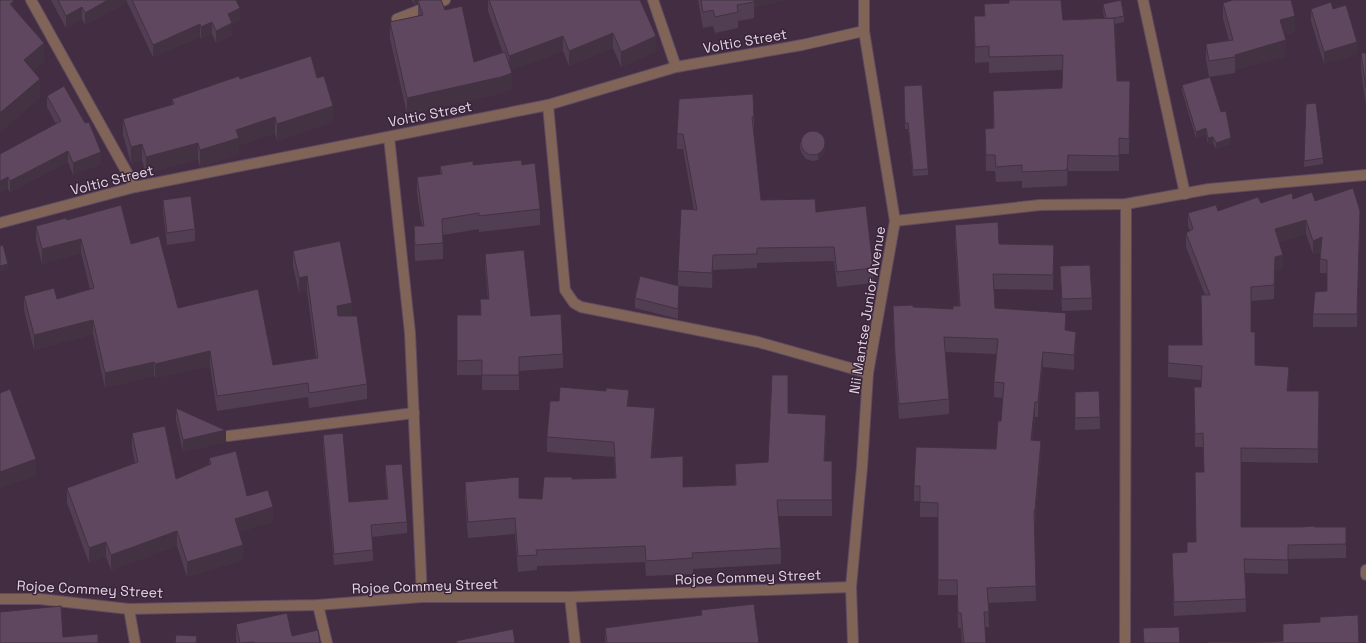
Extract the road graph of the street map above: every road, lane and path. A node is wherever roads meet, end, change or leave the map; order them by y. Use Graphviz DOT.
graph roads {
  1 [pos="31,0"];
  2 [pos="445,0"];
  3 [pos="653,0"];
  4 [pos="864,0"];
  5 [pos="1143,0"];
  6 [pos="397,19"];
  7 [pos="864,31"];
  8 [pos="676,67"];
  9 [pos="548,105"];
  10 [pos="389,137"];
  11 [pos="1366,175"];
  12 [pos="135,187"];
  13 [pos="1185,194"];
  14 [pos="1126,204"];
  15 [pos="895,221"];
  16 [pos="0,223"];
  17 [pos="868,373"];
  18 [pos="414,412"];
  19 [pos="228,436"];
  20 [pos="1366,570"];
  21 [pos="1366,575"];
  22 [pos="851,587"];
  23 [pos="422,597"];
  24 [pos="570,597"];
  25 [pos="0,599"];
  26 [pos="318,605"];
  27 [pos="130,608"];
  28 [pos="135,643"];
  29 [pos="327,643"];
  30 [pos="575,643"];
  31 [pos="853,643"];
  32 [pos="1125,643"];
  1 -- 12 [label="street"];
  2 -- 6 [label="street"];
  3 -- 8 [label="street"];
  4 -- 7 [label="street, Nii Mantse Junior Avenue"];
  5 -- 13 [label="street"];
  7 -- 8 [label="street, Voltic Street"];
  7 -- 15 [label="street, Nii Mantse Junior Avenue"];
  8 -- 9 [label="street, Voltic Street"];
  9 -- 10 [label="street, Voltic Street"];
  9 -- 17 [label="street"];
  10 -- 12 [label="street, Voltic Street"];
  10 -- 18 [label="street"];
  11 -- 13 [label="street"];
  12 -- 16 [label="street, Voltic Street"];
  13 -- 14 [label="street"];
  14 -- 15 [label="street"];
  14 -- 32 [label="street"];
  15 -- 17 [label="street, Nii Mantse Junior Avenue"];
  17 -- 22 [label="street, Nii Mantse Junior Avenue"];
  18 -- 19 [label="street"];
  18 -- 23 [label="street"];
  20 -- 21 [label="street"];
  22 -- 24 [label="street, Rojoe Commey Street"];
  22 -- 31 [label="street, Nii Mantse Junior Avenue"];
  23 -- 24 [label="street, Rojoe Commey Street"];
  23 -- 26 [label="street, Rojoe Commey Street"];
  24 -- 30 [label="street"];
  25 -- 27 [label="street, Rojoe Commey Street"];
  26 -- 27 [label="street, Rojoe Commey Street"];
  26 -- 29 [label="street"];
  27 -- 28 [label="street"];
}
